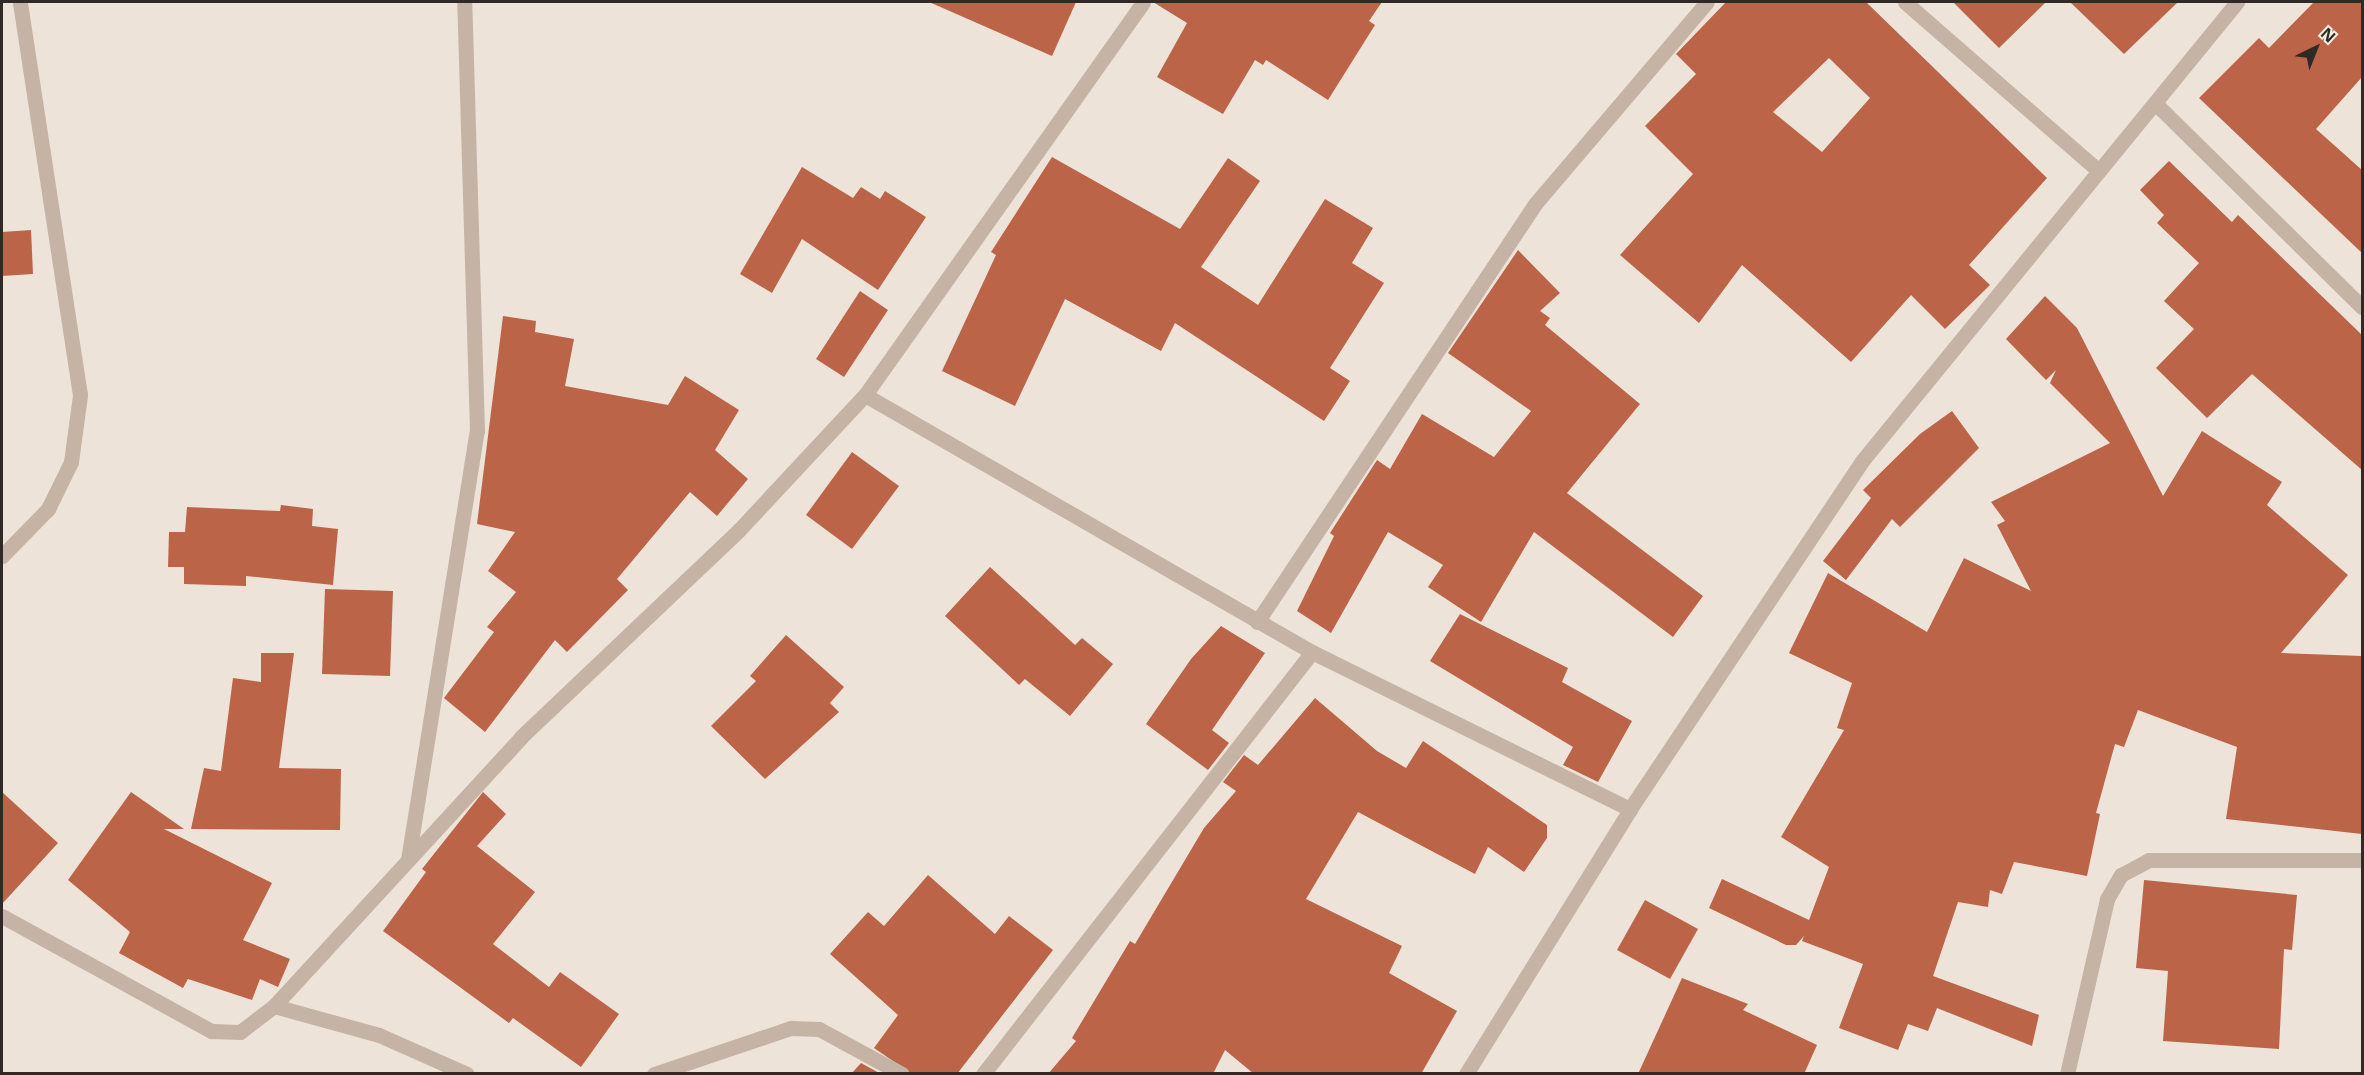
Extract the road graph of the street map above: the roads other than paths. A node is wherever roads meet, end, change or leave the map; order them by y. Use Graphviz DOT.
graph roads {
  1 [pos="20,2"];
  2 [pos="464,2"];
  3 [pos="1143,2"];
  4 [pos="1707,2"];
  5 [pos="1905,2"];
  6 [pos="2237,2"];
  7 [pos="2155,103"];
  8 [pos="2099,171"];
  9 [pos="2362,307"];
  10 [pos="865,395"];
  11 [pos="2,556"];
  12 [pos="1257,622"];
  13 [pos="1312,652"];
  14 [pos="1630,809"];
  15 [pos="408,860"];
  16 [pos="2362,860"];
  17 [pos="2,916"];
  18 [pos="274,1006"];
  19 [pos="467,1074"];
  20 [pos="654,1074"];
  21 [pos="902,1074"];
  22 [pos="983,1074"];
  23 [pos="1466,1074"];
  24 [pos="2067,1074"];
  1 -- 11 [label="street"];
  2 -- 15 [label="street"];
  3 -- 10 [label="street"];
  4 -- 12 [label="street"];
  5 -- 8 [label="street"];
  6 -- 7 [label="street"];
  7 -- 8 [label="street"];
  7 -- 9 [label="street"];
  8 -- 14 [label="street"];
  10 -- 12 [label="street"];
  10 -- 15 [label="street"];
  12 -- 13 [label="street"];
  13 -- 14 [label="street"];
  13 -- 22 [label="street"];
  14 -- 23 [label="street"];
  15 -- 18 [label="street"];
  16 -- 24 [label="street"];
  17 -- 18 [label="street"];
  18 -- 19 [label="street"];
  20 -- 21 [label="street"];
}
